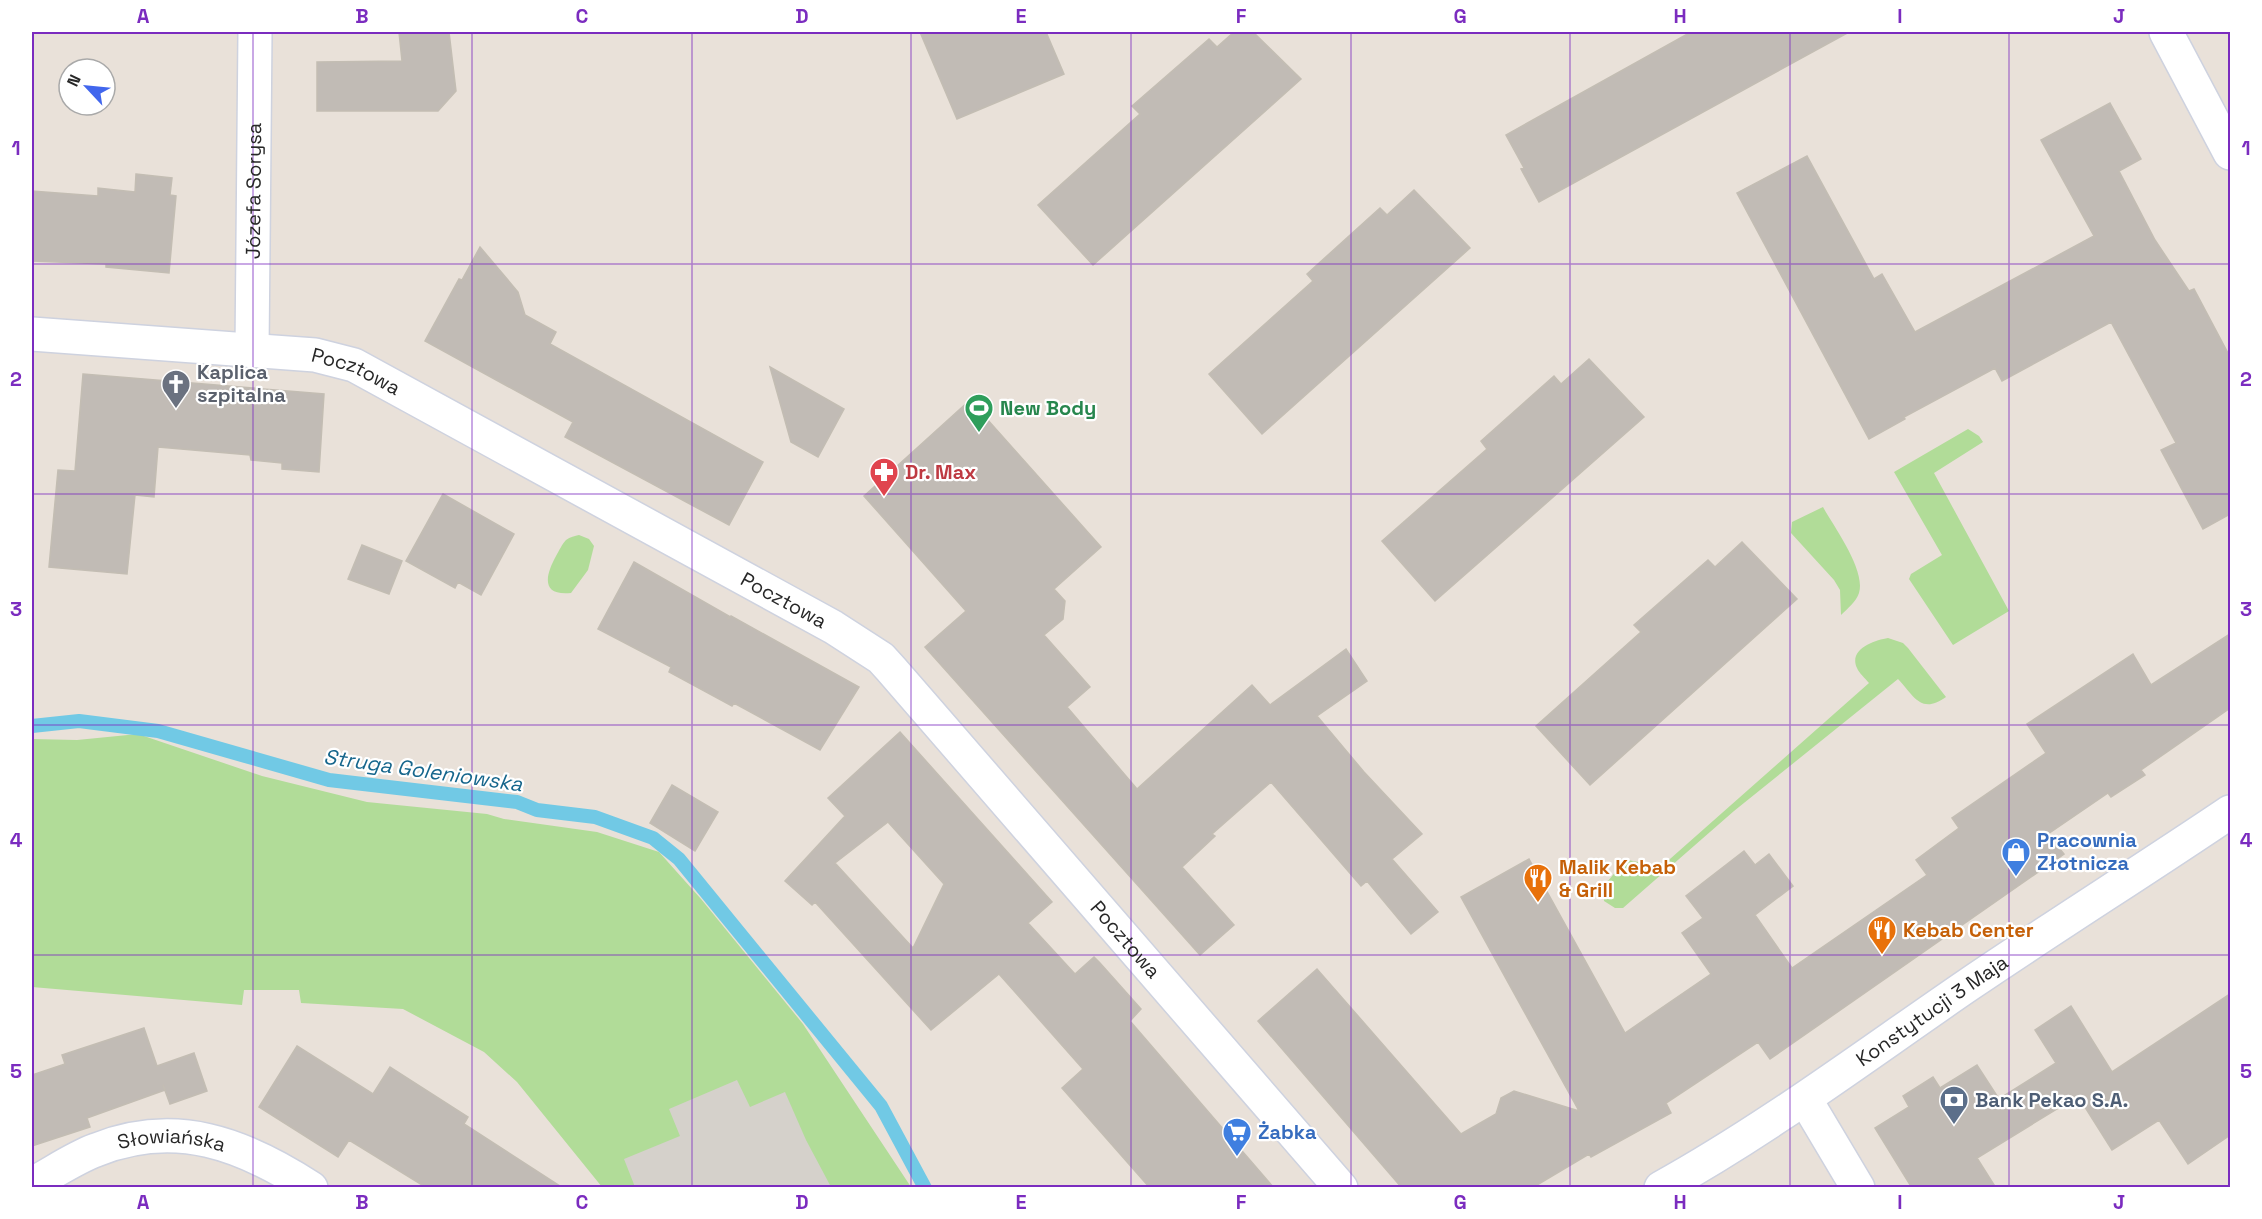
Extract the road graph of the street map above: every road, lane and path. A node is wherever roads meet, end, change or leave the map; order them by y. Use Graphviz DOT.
graph roads {
  1 [pos="255,32"];
  2 [pos="2166,32"];
  3 [pos="2230,153"];
  4 [pos="32,334"];
  5 [pos="252,351"];
  6 [pos="2230,812"];
  7 [pos="1805,1099"];
  8 [pos="32,1184"];
  9 [pos="311,1188"];
  10 [pos="1341,1188"];
  11 [pos="1661,1188"];
  12 [pos="1858,1188"];
  1 -- 5 [label="street, Józefa Sorysa"];
  2 -- 3 [label="street"];
  4 -- 5 [label="street, Pocztowa"];
  5 -- 10 [label="street, Pocztowa"];
  6 -- 7 [label="street, Konstytucji 3 Maja"];
  7 -- 11 [label="street, Konstytucji 3 Maja"];
  7 -- 12 [label="street"];
  8 -- 9 [label="street, Słowiańska"];
}
